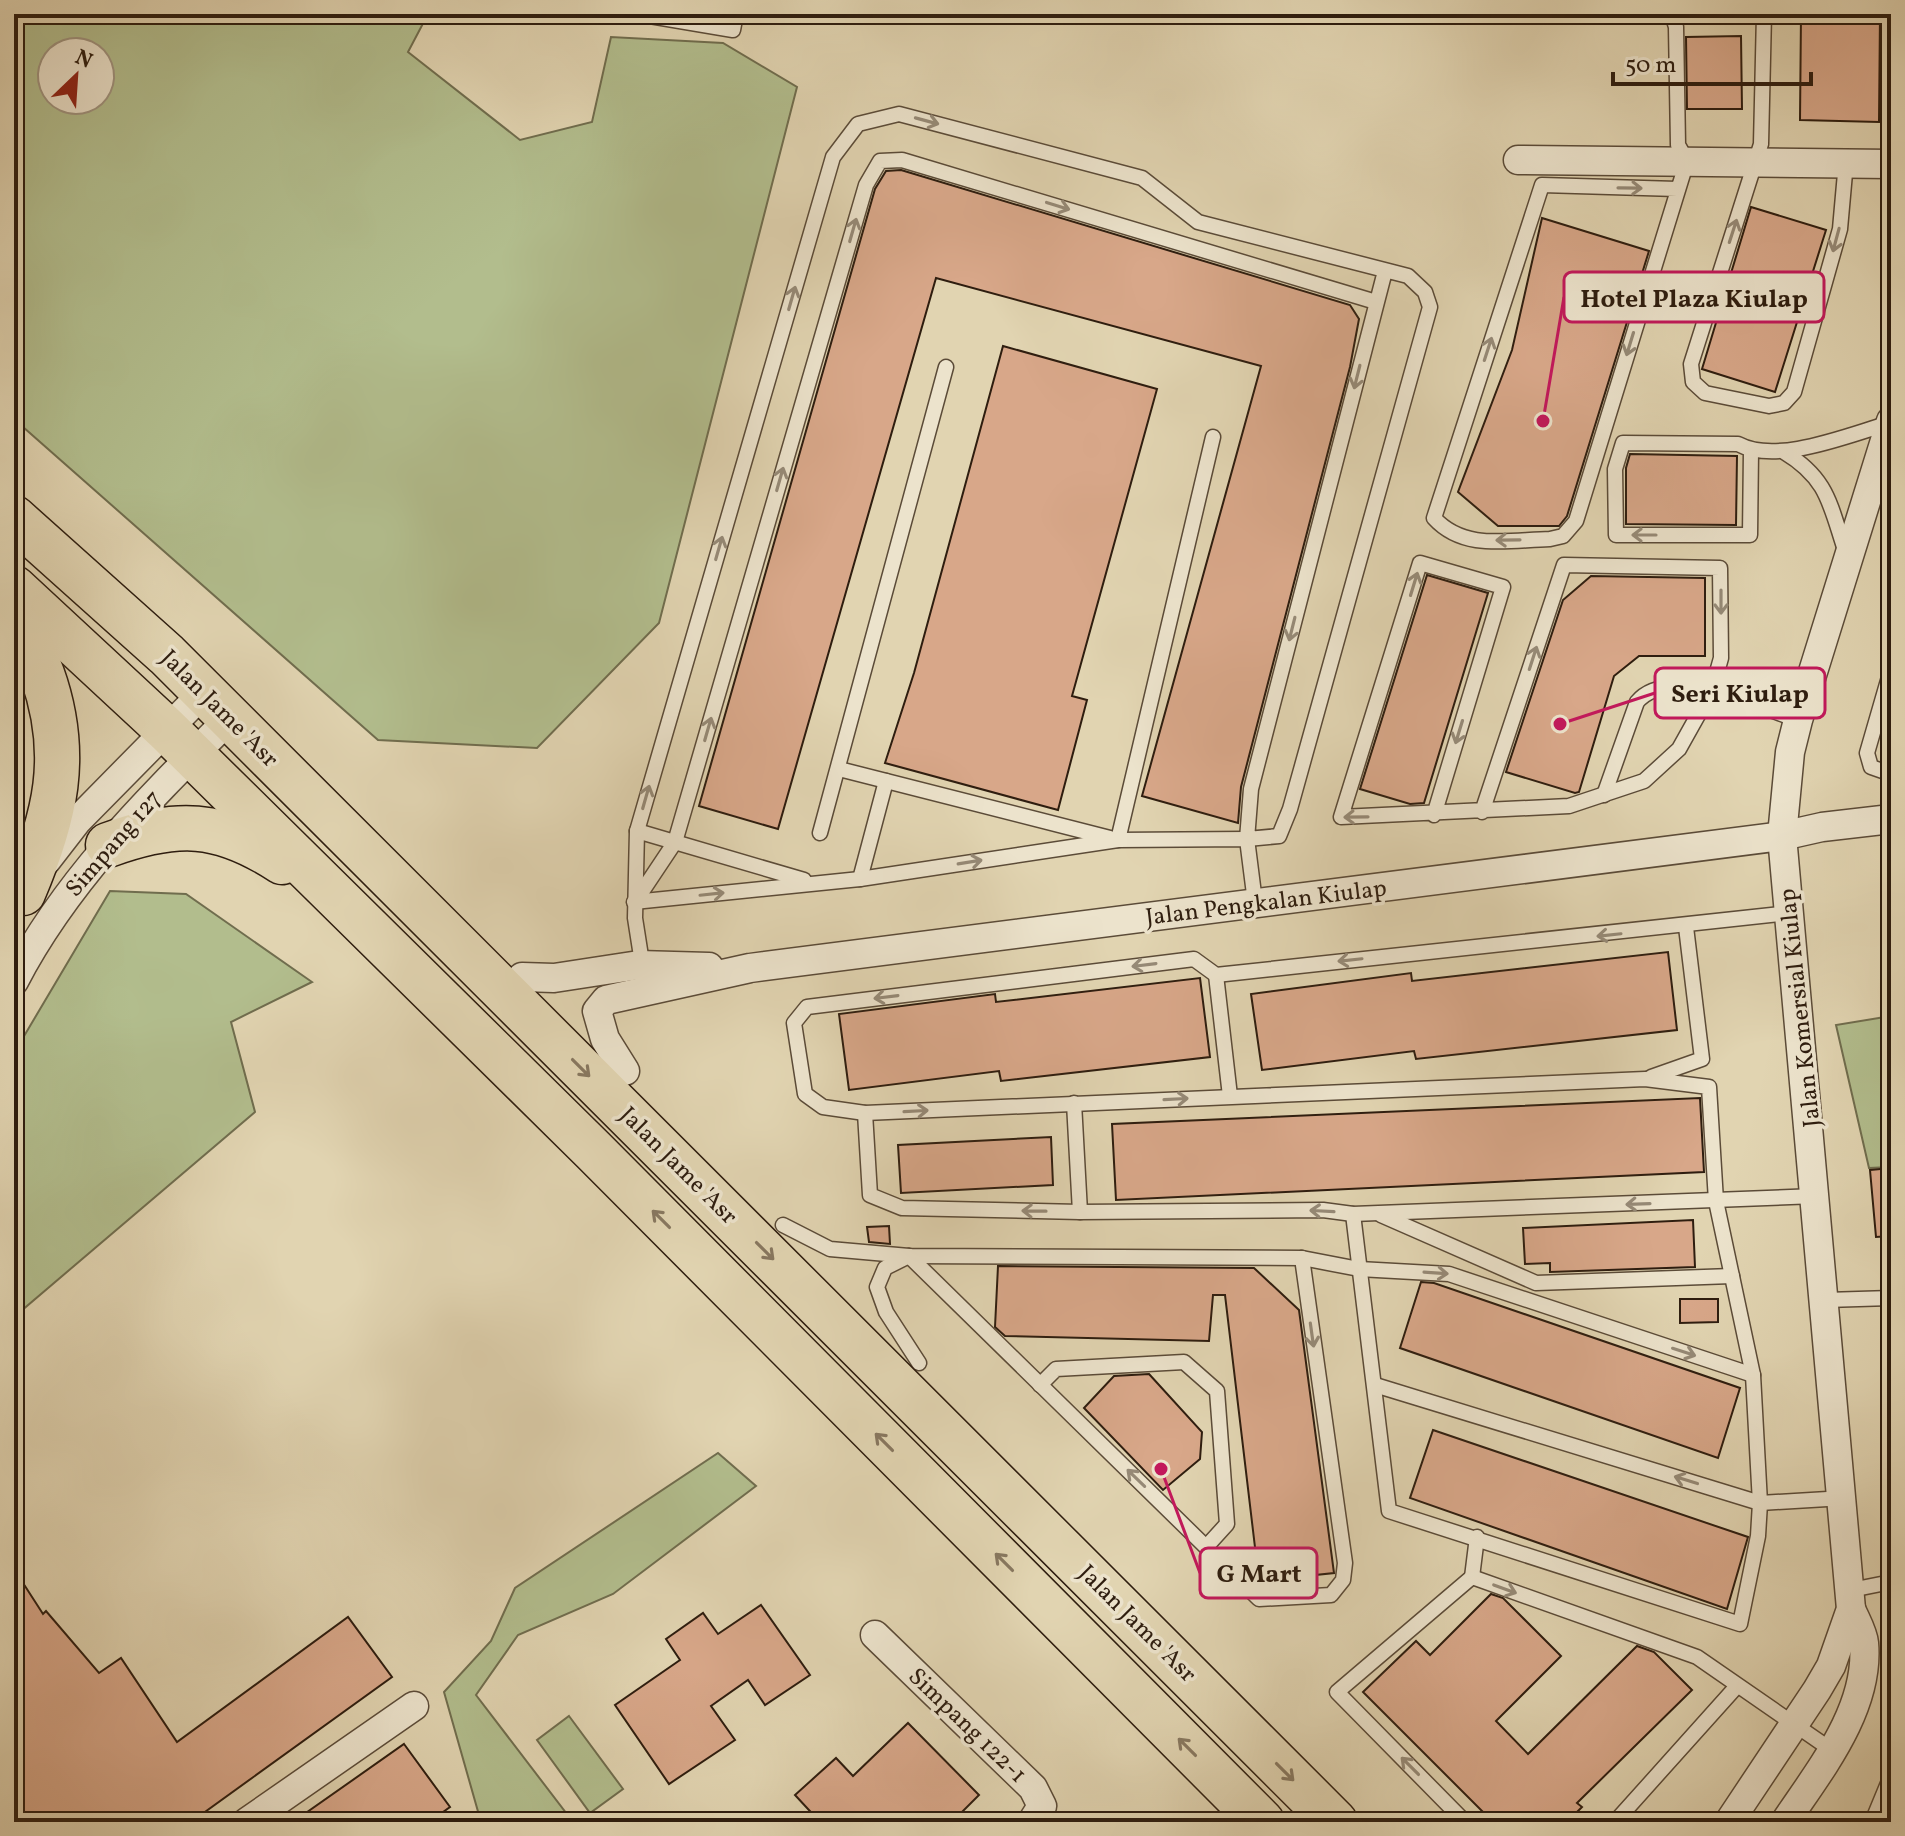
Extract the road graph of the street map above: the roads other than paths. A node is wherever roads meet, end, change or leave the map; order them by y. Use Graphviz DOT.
graph roads {
  1 [pos="640,14"];
  2 [pos="736,14"];
  3 [pos="1672,14"];
  4 [pos="1764,14"];
  5 [pos="1518,160"];
  6 [pos="1687,161"];
  7 [pos="1756,162"];
  8 [pos="1846,162"];
  9 [pos="1891,164"];
  10 [pos="1547,173"];
  11 [pos="1677,189"];
  12 [pos="1385,271"];
  13 [pos="1376,302"];
  14 [pos="946,367"];
  15 [pos="1891,422"];
  16 [pos="1213,437"];
  17 [pos="1751,451"];
  18 [pos="1784,452"];
  19 [pos="14,518"];
  20 [pos="1848,558"];
  21 [pos="14,588"];
  22 [pos="14,620"];
  23 [pos="1891,670"];
  24 [pos="1712,690"];
  25 [pos="217,705"];
  26 [pos="1798,720"];
  27 [pos="179,742"];
  28 [pos="839,769"];
  29 [pos="1891,774"];
  30 [pos="886,781"];
  31 [pos="1604,795"];
  32 [pos="1482,812"];
  33 [pos="1434,815"];
  34 [pos="1891,819"];
  35 [pos="637,831"];
  36 [pos="820,833"];
  37 [pos="1782,836"];
  38 [pos="1247,839"];
  39 [pos="1118,840"];
  40 [pos="14,841"];
  41 [pos="675,842"];
  42 [pos="108,845"];
  43 [pos="386,875"];
  44 [pos="860,879"];
  45 [pos="812,883"];
  46 [pos="338,898"];
  47 [pos="18,901"];
  48 [pos="634,902"];
  49 [pos="1255,902"];
  50 [pos="1789,913"];
  51 [pos="1686,927"];
  52 [pos="639,965"];
  53 [pos="750,968"];
  54 [pos="1216,975"];
  55 [pos="522,977"];
  56 [pos="14,981"];
  57 [pos="663,988"];
  58 [pos="625,1071"];
  59 [pos="1645,1079"];
  60 [pos="523,1082"];
  61 [pos="1230,1096"];
  62 [pos="1074,1103"];
  63 [pos="865,1113"];
  64 [pos="1817,1196"];
  65 [pos="1716,1201"];
  66 [pos="1080,1212"];
  67 [pos="1377,1213"];
  68 [pos="1353,1214"];
  69 [pos="783,1225"];
  70 [pos="909,1256"];
  71 [pos="1302,1258"];
  72 [pos="1359,1269"];
  73 [pos="1732,1276"];
  74 [pos="1891,1298"];
  75 [pos="1826,1300"];
  76 [pos="919,1363"];
  77 [pos="1753,1375"];
  78 [pos="1040,1385"];
  79 [pos="1375,1385"];
  80 [pos="1844,1498"];
  81 [pos="1760,1503"];
  82 [pos="1477,1537"];
  83 [pos="1207,1546"];
  84 [pos="1472,1577"];
  85 [pos="1891,1582"];
  86 [pos="1851,1599"];
  87 [pos="875,1635"];
  88 [pos="1737,1686"];
  89 [pos="414,1706"];
  90 [pos="1792,1723"];
  91 [pos="1255,1741"];
  92 [pos="1833,1751"];
  93 [pos="1891,1776"];
  94 [pos="1731,1821"];
  95 [pos="247,1822"];
  96 [pos="1032,1822"];
  97 [pos="1262,1822"];
  98 [pos="1335,1822"];
  99 [pos="1465,1822"];
  100 [pos="1615,1822"];
  101 [pos="1785,1822"];
  102 [pos="1872,1822"];
  1 -- 2 [label="lane"];
  3 -- 6 [label="lane"];
  4 -- 7 [label="lane"];
  5 -- 10 [label="street"];
  6 -- 7 [label="street"];
  6 -- 10 [label="street"];
  6 -- 11 [label="lane"];
  7 -- 8 [label="street"];
  8 -- 7 [label="lane, one-way"];
  8 -- 9 [label="street"];
  10 -- 11 [label="lane, one-way"];
  11 -- 10 [label="lane, one-way"];
  12 -- 13 [label="lane"];
  35 -- 12 [label="lane, one-way"];
  12 -- 38 [label="lane"];
  13 -- 38 [label="lane, one-way"];
  41 -- 13 [label="lane, one-way"];
  14 -- 28 [label="lane"];
  15 -- 18 [label="lane"];
  15 -- 20 [label="street, Jalan Komersial Kiulap"];
  16 -- 39 [label="lane"];
  17 -- 17 [label="lane, one-way"];
  17 -- 18 [label="lane"];
  18 -- 20 [label="lane"];
  19 -- 25 [label="main road, Jalan Jame 'Asr"];
  20 -- 26 [label="street, Jalan Komersial Kiulap"];
  21 -- 27 [label="main road, Jalan Jame 'Asr"];
  22 -- 47 [label="main road"];
  23 -- 29 [label="lane"];
  24 -- 26 [label="lane"];
  24 -- 31 [label="lane"];
  24 -- 31 [label="lane"];
  32 -- 24 [label="lane, one-way"];
  25 -- 27 [label="street, Simpang 127"];
  25 -- 27 [label="street, Simpang 127"];
  25 -- 43 [label="main road, Jalan Jame 'Asr"];
  26 -- 37 [label="street, Jalan Komersial Kiulap"];
  27 -- 42 [label="street, Simpang 127"];
  27 -- 46 [label="main road, Jalan Jame 'Asr"];
  27 -- 47 [label="street, Simpang 127"];
  28 -- 30 [label="lane"];
  28 -- 36 [label="lane"];
  30 -- 39 [label="lane"];
  30 -- 44 [label="lane"];
  31 -- 32 [label="lane"];
  32 -- 33 [label="lane"];
  33 -- 33 [label="lane, one-way"];
  34 -- 37 [label="street, Jalan Pengkalan Kiulap"];
  35 -- 41 [label="lane"];
  35 -- 48 [label="lane"];
  37 -- 49 [label="street, Jalan Pengkalan Kiulap"];
  37 -- 50 [label="street, Jalan Komersial Kiulap"];
  38 -- 39 [label="lane"];
  38 -- 49 [label="lane"];
  44 -- 39 [label="lane, one-way"];
  40 -- 47 [label="lane"];
  41 -- 45 [label="lane"];
  41 -- 48 [label="lane"];
  42 -- 46 [label="main road"];
  42 -- 56 [label="street, Simpang 127"];
  43 -- 55 [label="main road"];
  43 -- 60 [label="main road"];
  43 -- 91 [label="main road, Jalan Jame 'Asr, one-way"];
  44 -- 45 [label="lane"];
  48 -- 45 [label="lane, one-way"];
  46 -- 60 [label="main road, Jalan Jame 'Asr"];
  48 -- 52 [label="lane"];
  49 -- 53 [label="street, Jalan Pengkalan Kiulap"];
  50 -- 51 [label="lane"];
  50 -- 64 [label="street, Jalan Komersial Kiulap"];
  51 -- 54 [label="lane, one-way"];
  51 -- 59 [label="lane"];
  52 -- 53 [label="street"];
  52 -- 55 [label="street"];
  52 -- 57 [label="lane"];
  53 -- 57 [label="street"];
  54 -- 61 [label="lane"];
  54 -- 63 [label="lane, one-way"];
  55 -- 58 [label="main road"];
  57 -- 58 [label="street"];
  58 -- 69 [label="main road"];
  59 -- 61 [label="lane"];
  59 -- 65 [label="lane"];
  97 -- 60 [label="main road, Jalan Jame 'Asr, one-way"];
  62 -- 61 [label="lane, one-way"];
  63 -- 62 [label="lane, one-way"];
  62 -- 66 [label="lane"];
  66 -- 63 [label="lane, one-way"];
  64 -- 65 [label="lane"];
  64 -- 75 [label="street, Jalan Komersial Kiulap"];
  65 -- 67 [label="lane, one-way"];
  65 -- 73 [label="lane"];
  68 -- 66 [label="lane, one-way"];
  67 -- 68 [label="lane"];
  67 -- 73 [label="lane"];
  68 -- 72 [label="lane"];
  69 -- 70 [label="lane"];
  69 -- 76 [label="main road"];
  70 -- 71 [label="lane"];
  70 -- 76 [label="lane"];
  70 -- 78 [label="lane"];
  71 -- 72 [label="lane"];
  71 -- 83 [label="lane, one-way"];
  72 -- 77 [label="lane, one-way"];
  72 -- 79 [label="lane"];
  73 -- 77 [label="lane"];
  74 -- 75 [label="lane"];
  75 -- 80 [label="street, Jalan Komersial Kiulap"];
  76 -- 91 [label="main road"];
  77 -- 81 [label="lane"];
  83 -- 78 [label="lane, one-way"];
  78 -- 83 [label="lane"];
  81 -- 79 [label="lane, one-way"];
  79 -- 82 [label="lane"];
  80 -- 81 [label="lane"];
  80 -- 86 [label="street, Jalan Komersial Kiulap"];
  81 -- 82 [label="lane"];
  82 -- 84 [label="lane"];
  84 -- 88 [label="lane, one-way"];
  99 -- 84 [label="lane, one-way"];
  85 -- 86 [label="lane"];
  86 -- 90 [label="street, Jalan Komersial Kiulap"];
  86 -- 92 [label="street, Jalan Komersial Kiulap"];
  87 -- 96 [label="street, Simpang 122-1"];
  88 -- 90 [label="lane"];
  88 -- 100 [label="lane"];
  89 -- 95 [label="street"];
  90 -- 92 [label="lane"];
  90 -- 94 [label="street, Jalan Komersial Kiulap"];
  91 -- 98 [label="main road, Jalan Jame 'Asr, one-way"];
  92 -- 101 [label="street, Jalan Komersial Kiulap"];
  93 -- 102 [label="lane"];
}
